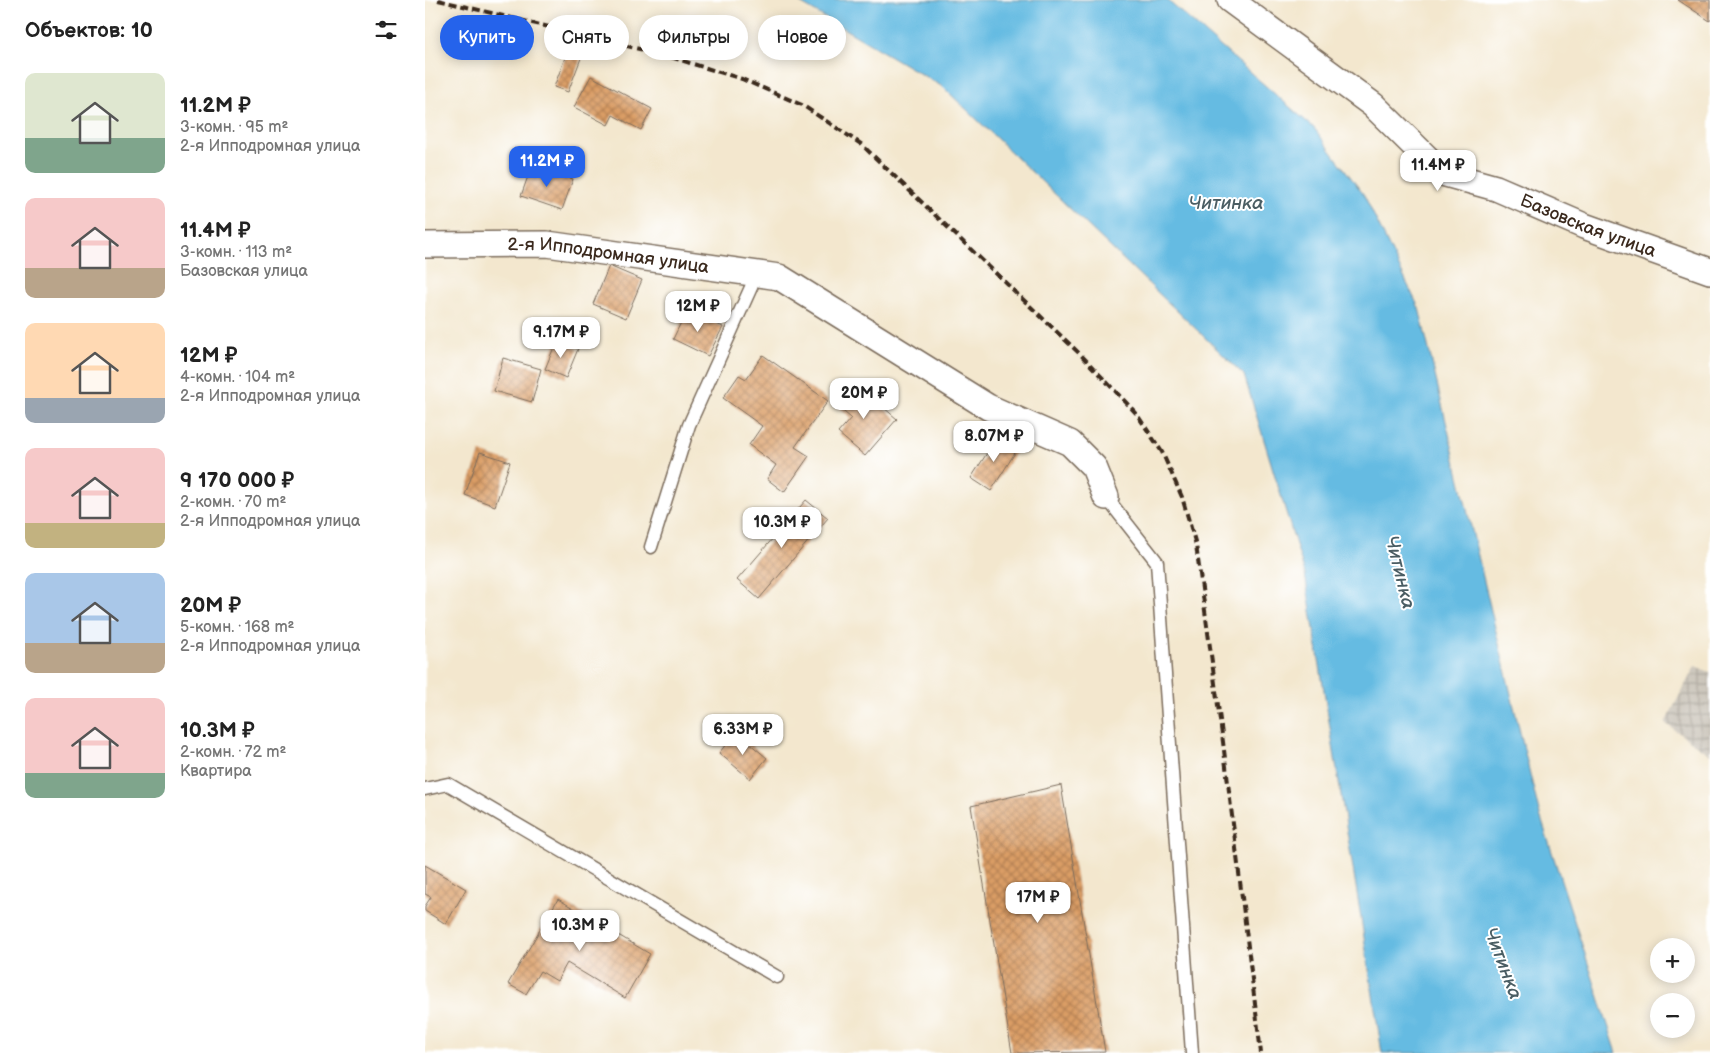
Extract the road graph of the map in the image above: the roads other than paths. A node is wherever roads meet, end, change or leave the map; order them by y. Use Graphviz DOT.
graph roads {
  1 [pos="1229,0"];
  2 [pos="425,245"];
  3 [pos="1710,271"];
  4 [pos="757,274"];
  5 [pos="1106,497"];
  6 [pos="651,547"];
  7 [pos="425,789"];
  8 [pos="777,977"];
  9 [pos="1192,1053"];
  1 -- 3 [label="street, Базовская улица"];
  2 -- 4 [label="street, 2-я Ипподромная улица"];
  4 -- 5 [label="street, 2-я Ипподромная улица"];
  4 -- 6 [label="lane"];
  5 -- 9 [label="lane"];
  7 -- 8 [label="lane"];
}
